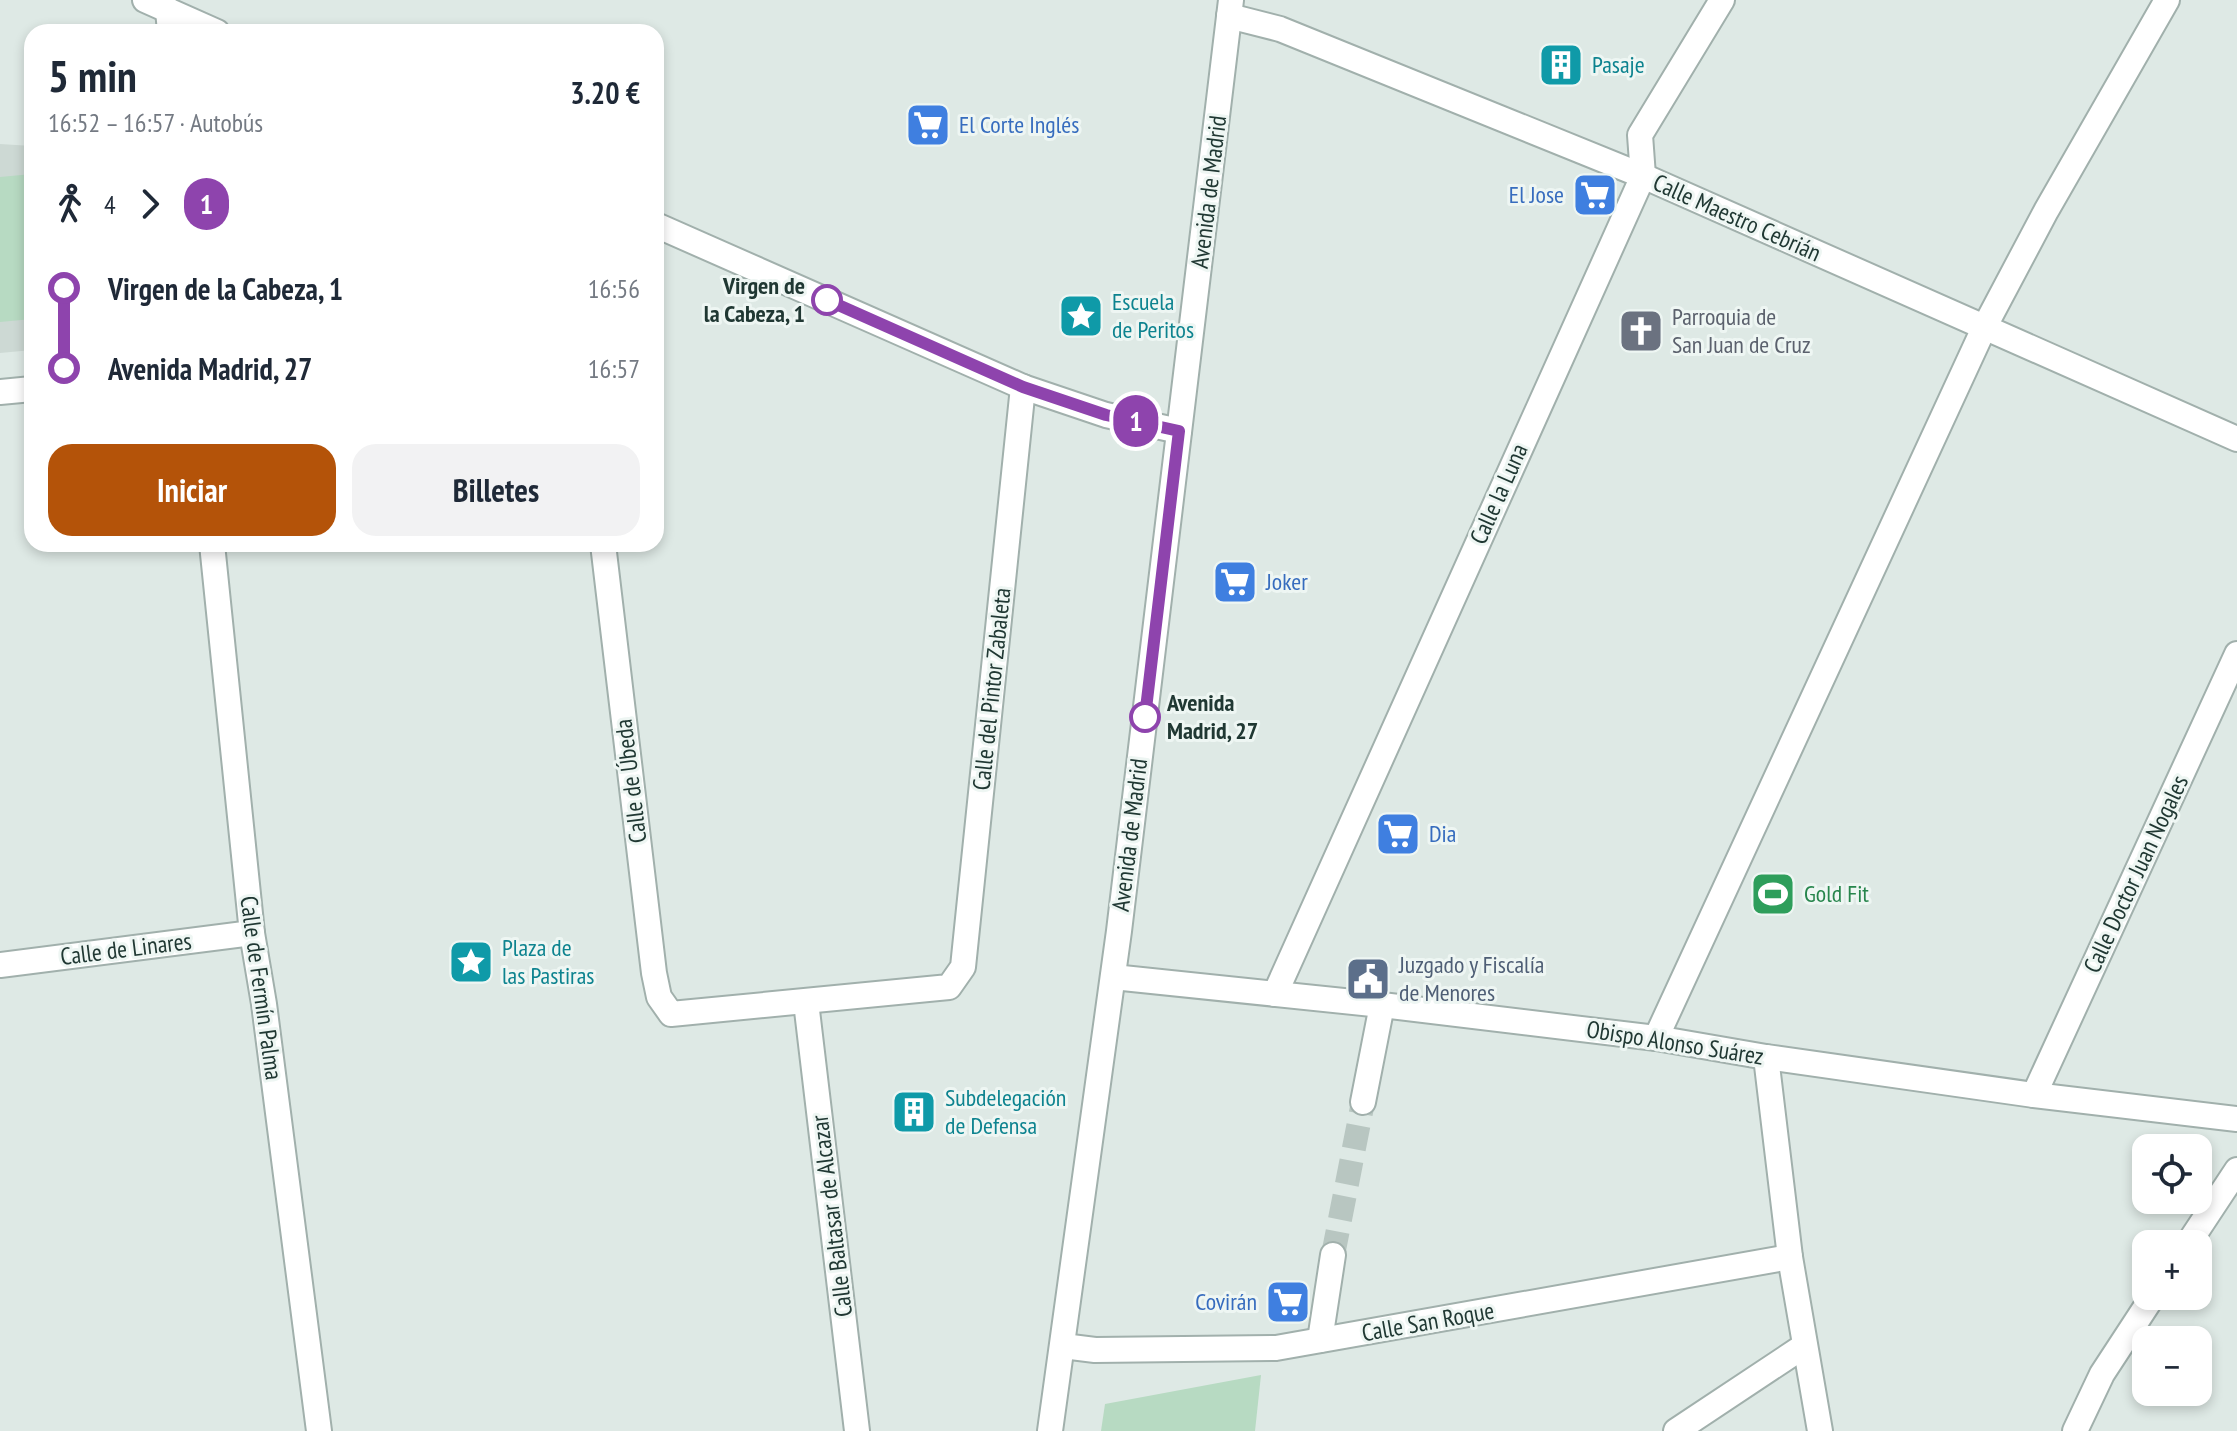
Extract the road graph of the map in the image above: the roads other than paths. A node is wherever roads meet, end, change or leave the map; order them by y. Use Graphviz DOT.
graph roads {
  1 [pos="145,0"];
  2 [pos="1722,0"];
  3 [pos="2167,0"];
  4 [pos="1230,8"];
  5 [pos="169,21"];
  6 [pos="1643,176"];
  7 [pos="664,229"];
  8 [pos="1984,328"];
  9 [pos="1023,387"];
  10 [pos="24,390"];
  11 [pos="0,392"];
  12 [pos="1179,431"];
  13 [pos="2237,439"];
  14 [pos="213,552"];
  15 [pos="604,552"];
  16 [pos="2237,654"];
  17 [pos="252,933"];
  18 [pos="0,965"];
  19 [pos="1113,977"];
  20 [pos="1275,994"];
  21 [pos="806,1002"];
  22 [pos="1382,1005"];
  23 [pos="1656,1038"];
  24 [pos="1766,1057"];
  25 [pos="2034,1095"];
  26 [pos="1363,1102"];
  27 [pos="2237,1119"];
  28 [pos="2237,1170"];
  29 [pos="2222,1191"];
  30 [pos="2237,1211"];
  31 [pos="2197,1230"];
  32 [pos="1333,1255"];
  33 [pos="1790,1257"];
  34 [pos="2144,1310"];
  35 [pos="1320,1340"];
  36 [pos="1063,1346"];
  37 [pos="1804,1346"];
  38 [pos="319,1431"];
  39 [pos="857,1431"];
  40 [pos="1050,1431"];
  41 [pos="1676,1431"];
  42 [pos="1820,1431"];
  43 [pos="2075,1431"];
  1 -- 5 [label="street"];
  2 -- 6 [label="street, Calle la Luna"];
  3 -- 8 [label="street"];
  4 -- 6 [label="street, Calle Maestro Cebrián"];
  4 -- 12 [label="street, Avenida de Madrid"];
  6 -- 8 [label="street, Calle Maestro Cebrián"];
  6 -- 20 [label="street, Calle la Luna"];
  7 -- 9 [label="street"];
  8 -- 13 [label="street, Calle Maestro Cebrián"];
  8 -- 23 [label="street"];
  9 -- 12 [label="street"];
  9 -- 21 [label="street, Calle del Pintor Zabaleta"];
  10 -- 11 [label="street"];
  12 -- 19 [label="street, Avenida de Madrid"];
  14 -- 17 [label="street, Calle de Fermín Palma"];
  15 -- 21 [label="street, Calle de Úbeda"];
  16 -- 25 [label="street, Calle Doctor Juan Nogales"];
  17 -- 18 [label="street, Calle de Linares"];
  17 -- 38 [label="street, Calle de Fermín Palma"];
  19 -- 20 [label="street, Obispo Alonso Suárez"];
  19 -- 36 [label="street, Avenida de Madrid"];
  20 -- 22 [label="street, Obispo Alonso Suárez"];
  21 -- 39 [label="street, Calle Baltasar de Alcazar"];
  22 -- 23 [label="street, Obispo Alonso Suárez"];
  22 -- 26 [label="street"];
  23 -- 24 [label="street, Obispo Alonso Suárez"];
  24 -- 25 [label="street, Obispo Alonso Suárez"];
  24 -- 33 [label="street"];
  25 -- 27 [label="street, Obispo Alonso Suárez"];
  28 -- 29 [label="street"];
  29 -- 30 [label="street"];
  29 -- 31 [label="street"];
  32 -- 35 [label="street"];
  33 -- 35 [label="street, Calle San Roque"];
  33 -- 37 [label="street"];
  34 -- 43 [label="street"];
  35 -- 36 [label="street, Calle San Roque"];
  36 -- 40 [label="street, Avenida de Madrid"];
  37 -- 41 [label="street"];
  37 -- 42 [label="street"];
}
